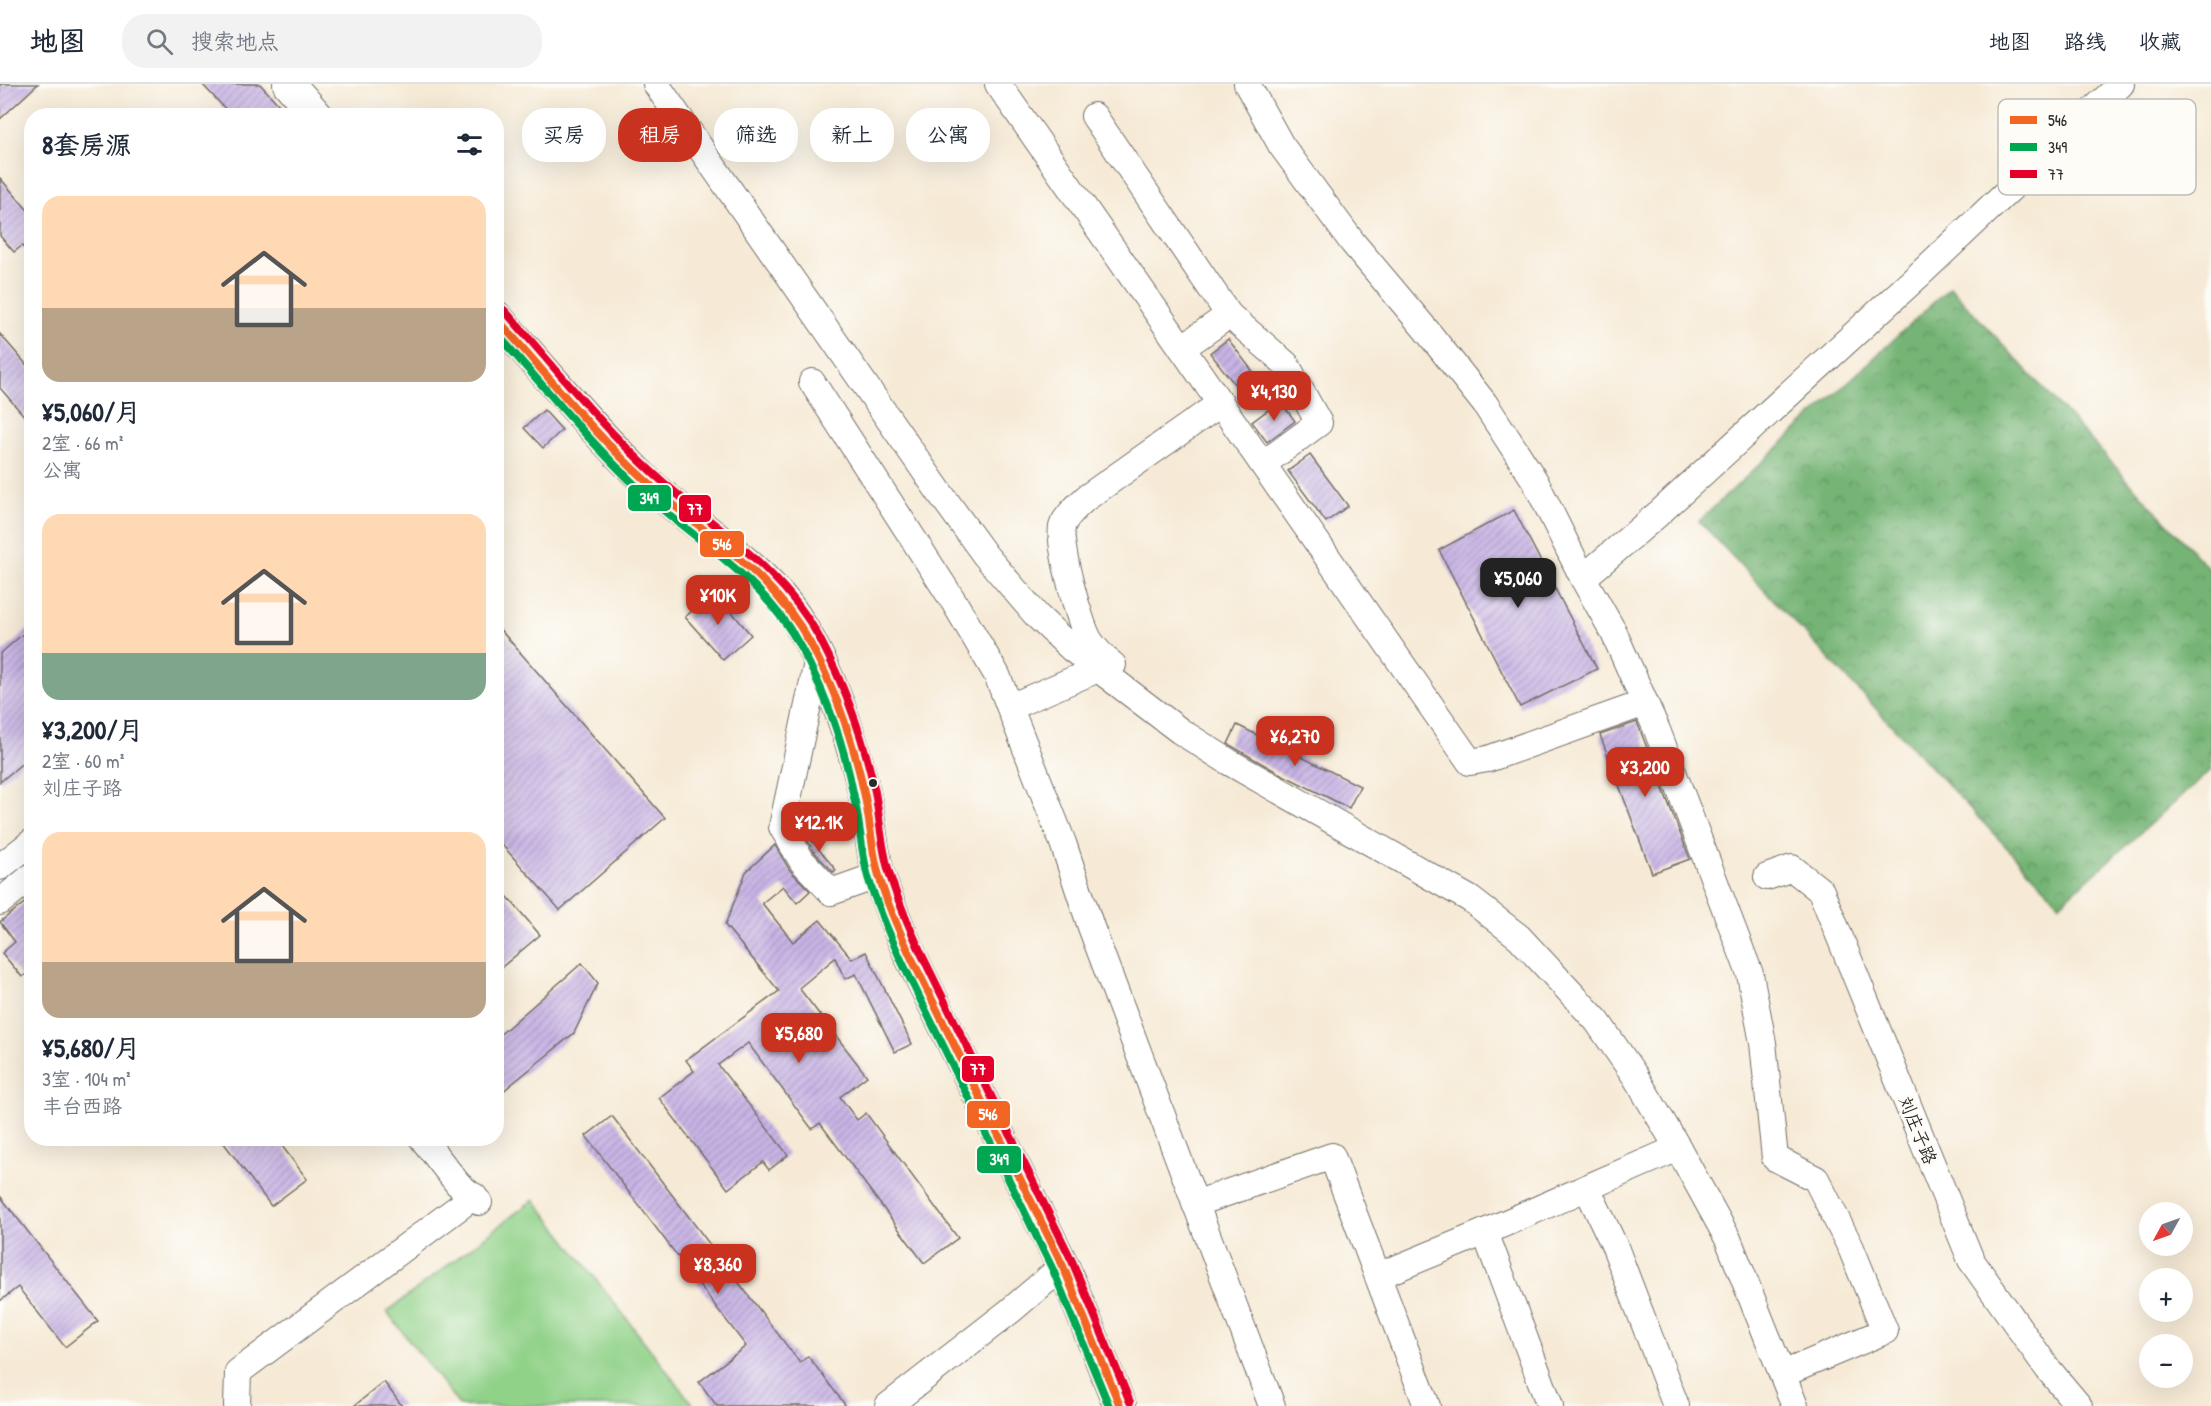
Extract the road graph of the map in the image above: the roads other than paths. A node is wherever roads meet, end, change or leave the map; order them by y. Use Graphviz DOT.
graph roads {
  1 [pos="289,84"];
  2 [pos="656,84"];
  3 [pos="998,84"];
  4 [pos="1247,84"];
  5 [pos="2121,84"];
  6 [pos="2105,99"];
  7 [pos="310,108"];
  8 [pos="1094,116"];
  9 [pos="2004,195"];
  10 [pos="1229,315"];
  11 [pos="504,326"];
  12 [pos="1182,348"];
  13 [pos="812,382"];
  14 [pos="1221,404"];
  15 [pos="1263,464"];
  16 [pos="1583,578"];
  17 [pos="818,658"];
  18 [pos="1098,669"];
  19 [pos="1645,703"];
  20 [pos="1010,707"];
  21 [pos="1180,731"];
  22 [pos="24,848"];
  23 [pos="0,867"];
  24 [pos="879,875"];
  25 [pos="1767,878"];
  26 [pos="24,882"];
  27 [pos="0,902"];
  28 [pos="428,1146"];
  29 [pos="1678,1148"];
  30 [pos="1587,1188"];
  31 [pos="1196,1204"];
  32 [pos="1485,1233"];
  33 [pos="1063,1266"];
  34 [pos="1378,1276"];
  35 [pos="1782,1374"];
  36 [pos="237,1406"];
  37 [pos="888,1406"];
  38 [pos="1120,1406"];
  39 [pos="1272,1406"];
  40 [pos="1427,1406"];
  41 [pos="1550,1406"];
  42 [pos="1676,1406"];
  43 [pos="1795,1406"];
  44 [pos="2079,1406"];
  1 -- 7 [label="main road"];
  2 -- 18 [label="street"];
  3 -- 12 [label="street"];
  4 -- 16 [label="street"];
  5 -- 6 [label="street"];
  8 -- 10 [label="street"];
  9 -- 16 [label="street"];
  10 -- 12 [label="street"];
  10 -- 15 [label="street"];
  11 -- 17 [label="main road"];
  12 -- 14 [label="street"];
  13 -- 20 [label="street"];
  14 -- 15 [label="street"];
  14 -- 21 [label="street"];
  15 -- 19 [label="street"];
  16 -- 19 [label="street"];
  17 -- 24 [label="main road"];
  17 -- 24 [label="street"];
  18 -- 20 [label="street"];
  18 -- 21 [label="street"];
  19 -- 35 [label="street"];
  20 -- 31 [label="street"];
  21 -- 29 [label="street"];
  22 -- 23 [label="street"];
  24 -- 33 [label="main road"];
  25 -- 44 [label="street, 刘庄子路"];
  26 -- 27 [label="street"];
  28 -- 36 [label="street"];
  29 -- 30 [label="street"];
  29 -- 35 [label="street"];
  30 -- 32 [label="street"];
  30 -- 42 [label="street"];
  31 -- 34 [label="street"];
  31 -- 39 [label="street"];
  32 -- 34 [label="street"];
  32 -- 41 [label="street"];
  33 -- 37 [label="street"];
  33 -- 38 [label="main road"];
  34 -- 40 [label="street"];
  35 -- 43 [label="street"];
}
